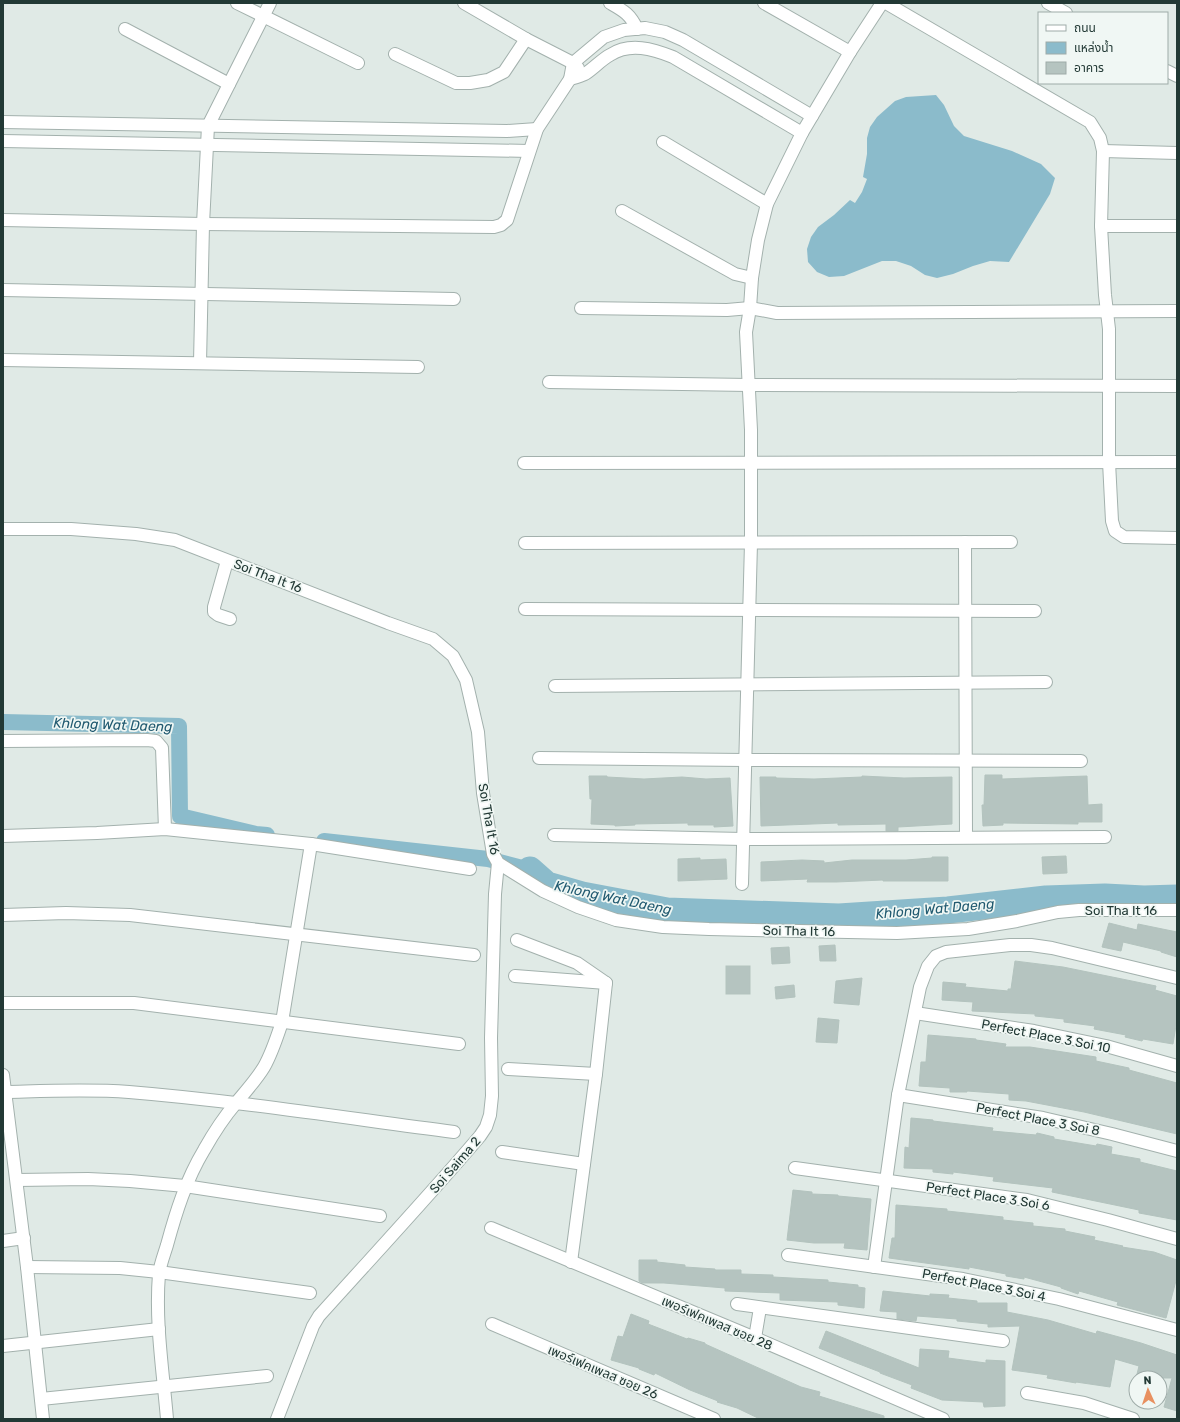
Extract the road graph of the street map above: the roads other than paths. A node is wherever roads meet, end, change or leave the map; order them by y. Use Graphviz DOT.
graph roads {
  1 [pos="237,3"];
  2 [pos="270,3"];
  3 [pos="464,3"];
  4 [pos="610,3"];
  5 [pos="764,3"];
  6 [pos="882,3"];
  7 [pos="886,3"];
  8 [pos="1048,3"];
  9 [pos="1064,12"];
  10 [pos="264,16"];
  11 [pos="125,29"];
  12 [pos="637,29"];
  13 [pos="526,39"];
  14 [pos="850,52"];
  15 [pos="395,54"];
  16 [pos="358,63"];
  17 [pos="573,63"];
  18 [pos="1168,72"];
  19 [pos="584,74"];
  20 [pos="1177,76"];
  21 [pos="570,79"];
  22 [pos="229,84"];
  23 [pos="812,116"];
  24 [pos="3,122"];
  25 [pos="208,126"];
  26 [pos="537,129"];
  27 [pos="411,130"];
  28 [pos="802,133"];
  29 [pos="3,142"];
  30 [pos="663,142"];
  31 [pos="206,145"];
  32 [pos="412,149"];
  33 [pos="529,151"];
  34 [pos="1103,152"];
  35 [pos="1177,153"];
  36 [pos="767,204"];
  37 [pos="622,211"];
  38 [pos="3,220"];
  39 [pos="204,224"];
  40 [pos="1101,226"];
  41 [pos="1177,226"];
  42 [pos="752,278"];
  43 [pos="3,290"];
  44 [pos="202,294"];
  45 [pos="454,299"];
  46 [pos="581,308"];
  47 [pos="750,308"];
  48 [pos="1107,311"];
  49 [pos="1177,311"];
  50 [pos="3,360"];
  51 [pos="200,363"];
  52 [pos="418,367"];
  53 [pos="549,382"];
  54 [pos="749,385"];
  55 [pos="1110,386"];
  56 [pos="1177,386"];
  57 [pos="1110,462"];
  58 [pos="1177,462"];
  59 [pos="524,463"];
  60 [pos="750,463"];
  61 [pos="3,529"];
  62 [pos="1177,538"];
  63 [pos="751,542"];
  64 [pos="965,542"];
  65 [pos="1011,542"];
  66 [pos="525,543"];
  67 [pos="227,561"];
  68 [pos="525,609"];
  69 [pos="749,609"];
  70 [pos="965,610"];
  71 [pos="1036,611"];
  72 [pos="230,619"];
  73 [pos="965,682"];
  74 [pos="1046,682"];
  75 [pos="747,685"];
  76 [pos="554,686"];
  77 [pos="3,742"];
  78 [pos="539,758"];
  79 [pos="745,760"];
  80 [pos="966,761"];
  81 [pos="1081,761"];
  82 [pos="165,829"];
  83 [pos="554,835"];
  84 [pos="3,836"];
  85 [pos="966,837"];
  86 [pos="1105,837"];
  87 [pos="743,839"];
  88 [pos="310,844"];
  89 [pos="498,863"];
  90 [pos="470,869"];
  91 [pos="742,884"];
  92 [pos="1177,910"];
  93 [pos="3,915"];
  94 [pos="296,934"];
  95 [pos="516,940"];
  96 [pos="474,955"];
  97 [pos="515,976"];
  98 [pos="1177,978"];
  99 [pos="606,983"];
  100 [pos="3,1003"];
  101 [pos="915,1013"];
  102 [pos="282,1022"];
  103 [pos="459,1044"];
  104 [pos="1177,1066"];
  105 [pos="508,1069"];
  106 [pos="596,1074"];
  107 [pos="3,1076"];
  108 [pos="5,1092"];
  109 [pos="898,1095"];
  110 [pos="236,1103"];
  111 [pos="454,1132"];
  112 [pos="8,1142"];
  113 [pos="1177,1151"];
  114 [pos="502,1152"];
  115 [pos="584,1164"];
  116 [pos="795,1168"];
  117 [pos="17,1180"];
  118 [pos="886,1180"];
  119 [pos="185,1186"];
  120 [pos="380,1216"];
  121 [pos="491,1228"];
  122 [pos="24,1238"];
  123 [pos="1177,1239"];
  124 [pos="3,1240"];
  125 [pos="788,1255"];
  126 [pos="571,1262"];
  127 [pos="27,1267"];
  128 [pos="874,1267"];
  129 [pos="159,1272"];
  130 [pos="310,1293"];
  131 [pos="736,1304"];
  132 [pos="760,1308"];
  133 [pos="492,1324"];
  134 [pos="159,1329"];
  135 [pos="1177,1330"];
  136 [pos="755,1338"];
  137 [pos="1003,1341"];
  138 [pos="36,1342"];
  139 [pos="3,1346"];
  140 [pos="267,1376"];
  141 [pos="164,1387"];
  142 [pos="1027,1393"];
  143 [pos="41,1399"];
  144 [pos="700,1416"];
  145 [pos="43,1419"];
  146 [pos="167,1419"];
  147 [pos="277,1419"];
  148 [pos="714,1419"];
  149 [pos="943,1419"];
  150 [pos="1133,1419"];
  1 -- 10 [label="street"];
  2 -- 10 [label="street"];
  3 -- 13 [label="street"];
  4 -- 12 [label="street"];
  5 -- 14 [label="street"];
  6 -- 14 [label="street"];
  7 -- 34 [label="street"];
  8 -- 9 [label="street"];
  10 -- 16 [label="street"];
  10 -- 22 [label="street"];
  11 -- 22 [label="street"];
  12 -- 17 [label="street"];
  12 -- 23 [label="street"];
  13 -- 15 [label="street"];
  13 -- 17 [label="street"];
  14 -- 23 [label="street"];
  17 -- 19 [label="street"];
  17 -- 21 [label="street"];
  18 -- 20 [label="street"];
  19 -- 21 [label="street"];
  19 -- 28 [label="street"];
  21 -- 26 [label="street"];
  22 -- 25 [label="street"];
  23 -- 28 [label="street"];
  24 -- 25 [label="street"];
  25 -- 27 [label="street"];
  25 -- 31 [label="street"];
  26 -- 27 [label="street"];
  26 -- 33 [label="street"];
  27 -- 32 [label="street"];
  28 -- 36 [label="street"];
  29 -- 31 [label="street"];
  30 -- 36 [label="street"];
  31 -- 32 [label="street"];
  31 -- 39 [label="street"];
  32 -- 33 [label="street"];
  33 -- 39 [label="street"];
  34 -- 35 [label="street"];
  34 -- 40 [label="street"];
  36 -- 42 [label="street"];
  37 -- 42 [label="street"];
  38 -- 39 [label="street"];
  39 -- 44 [label="street"];
  40 -- 41 [label="street"];
  40 -- 48 [label="street"];
  42 -- 47 [label="street"];
  43 -- 44 [label="street"];
  44 -- 45 [label="street"];
  44 -- 51 [label="street"];
  46 -- 47 [label="street"];
  47 -- 48 [label="street"];
  47 -- 54 [label="street"];
  48 -- 49 [label="street"];
  48 -- 55 [label="street"];
  50 -- 51 [label="street"];
  51 -- 52 [label="street"];
  53 -- 54 [label="street"];
  54 -- 55 [label="street"];
  54 -- 60 [label="street"];
  55 -- 56 [label="street"];
  55 -- 57 [label="street"];
  57 -- 58 [label="street"];
  57 -- 60 [label="street"];
  57 -- 62 [label="street"];
  59 -- 60 [label="street"];
  60 -- 63 [label="street"];
  61 -- 67 [label="street, Soi Tha It 16"];
  63 -- 64 [label="street"];
  63 -- 66 [label="street"];
  63 -- 69 [label="street"];
  64 -- 65 [label="street"];
  64 -- 70 [label="street"];
  67 -- 72 [label="street"];
  67 -- 89 [label="street, Soi Tha It 16"];
  68 -- 69 [label="street"];
  69 -- 70 [label="street"];
  69 -- 75 [label="street"];
  70 -- 71 [label="street"];
  70 -- 73 [label="street"];
  73 -- 74 [label="street"];
  73 -- 75 [label="street"];
  73 -- 80 [label="street"];
  75 -- 76 [label="street"];
  75 -- 79 [label="street"];
  77 -- 82 [label="street"];
  78 -- 79 [label="street"];
  79 -- 80 [label="street"];
  79 -- 87 [label="street"];
  80 -- 81 [label="street"];
  80 -- 85 [label="street"];
  82 -- 84 [label="street"];
  82 -- 88 [label="street"];
  83 -- 87 [label="street"];
  85 -- 86 [label="street"];
  85 -- 87 [label="street"];
  87 -- 91 [label="street"];
  88 -- 90 [label="street"];
  88 -- 94 [label="street"];
  89 -- 92 [label="street, Soi Tha It 16"];
  89 -- 147 [label="street, Soi Saima 2"];
  93 -- 94 [label="street"];
  94 -- 96 [label="street"];
  94 -- 102 [label="street"];
  95 -- 99 [label="street"];
  97 -- 99 [label="street"];
  98 -- 101 [label="street"];
  99 -- 106 [label="street"];
  100 -- 102 [label="street"];
  101 -- 104 [label="street, Perfect Place 3 Soi 10"];
  101 -- 109 [label="street"];
  102 -- 103 [label="street"];
  102 -- 110 [label="street"];
  105 -- 106 [label="street"];
  106 -- 115 [label="street"];
  107 -- 108 [label="street"];
  108 -- 110 [label="street"];
  108 -- 112 [label="street"];
  109 -- 113 [label="street, Perfect Place 3 Soi 8"];
  109 -- 118 [label="street"];
  110 -- 111 [label="street"];
  110 -- 119 [label="street"];
  112 -- 117 [label="street"];
  114 -- 115 [label="street"];
  115 -- 126 [label="street"];
  116 -- 118 [label="street, Perfect Place 3 Soi 6"];
  117 -- 119 [label="street"];
  117 -- 122 [label="street"];
  118 -- 123 [label="street, Perfect Place 3 Soi 6"];
  118 -- 128 [label="street"];
  119 -- 120 [label="street"];
  119 -- 129 [label="street"];
  121 -- 126 [label="street, เพอร์เฟคเพลส ซอย 28"];
  122 -- 124 [label="street"];
  122 -- 127 [label="street"];
  125 -- 128 [label="street, Perfect Place 3 Soi 4"];
  126 -- 136 [label="street, เพอร์เฟคเพลส ซอย 28"];
  127 -- 129 [label="street"];
  127 -- 138 [label="street"];
  128 -- 135 [label="street, Perfect Place 3 Soi 4"];
  129 -- 130 [label="street"];
  129 -- 134 [label="street"];
  131 -- 132 [label="street"];
  132 -- 136 [label="street"];
  132 -- 137 [label="street"];
  133 -- 144 [label="street, เพอร์เฟคเพลส ซอย 26"];
  134 -- 138 [label="street"];
  134 -- 141 [label="street"];
  136 -- 149 [label="street, เพอร์เฟคเพลส ซอย 28"];
  138 -- 139 [label="street"];
  138 -- 143 [label="street"];
  140 -- 141 [label="street"];
  141 -- 143 [label="street"];
  141 -- 146 [label="street"];
  142 -- 150 [label="street"];
  143 -- 145 [label="street"];
  144 -- 148 [label="street, เพอร์เฟคเพลส ซอย 26"];
}
